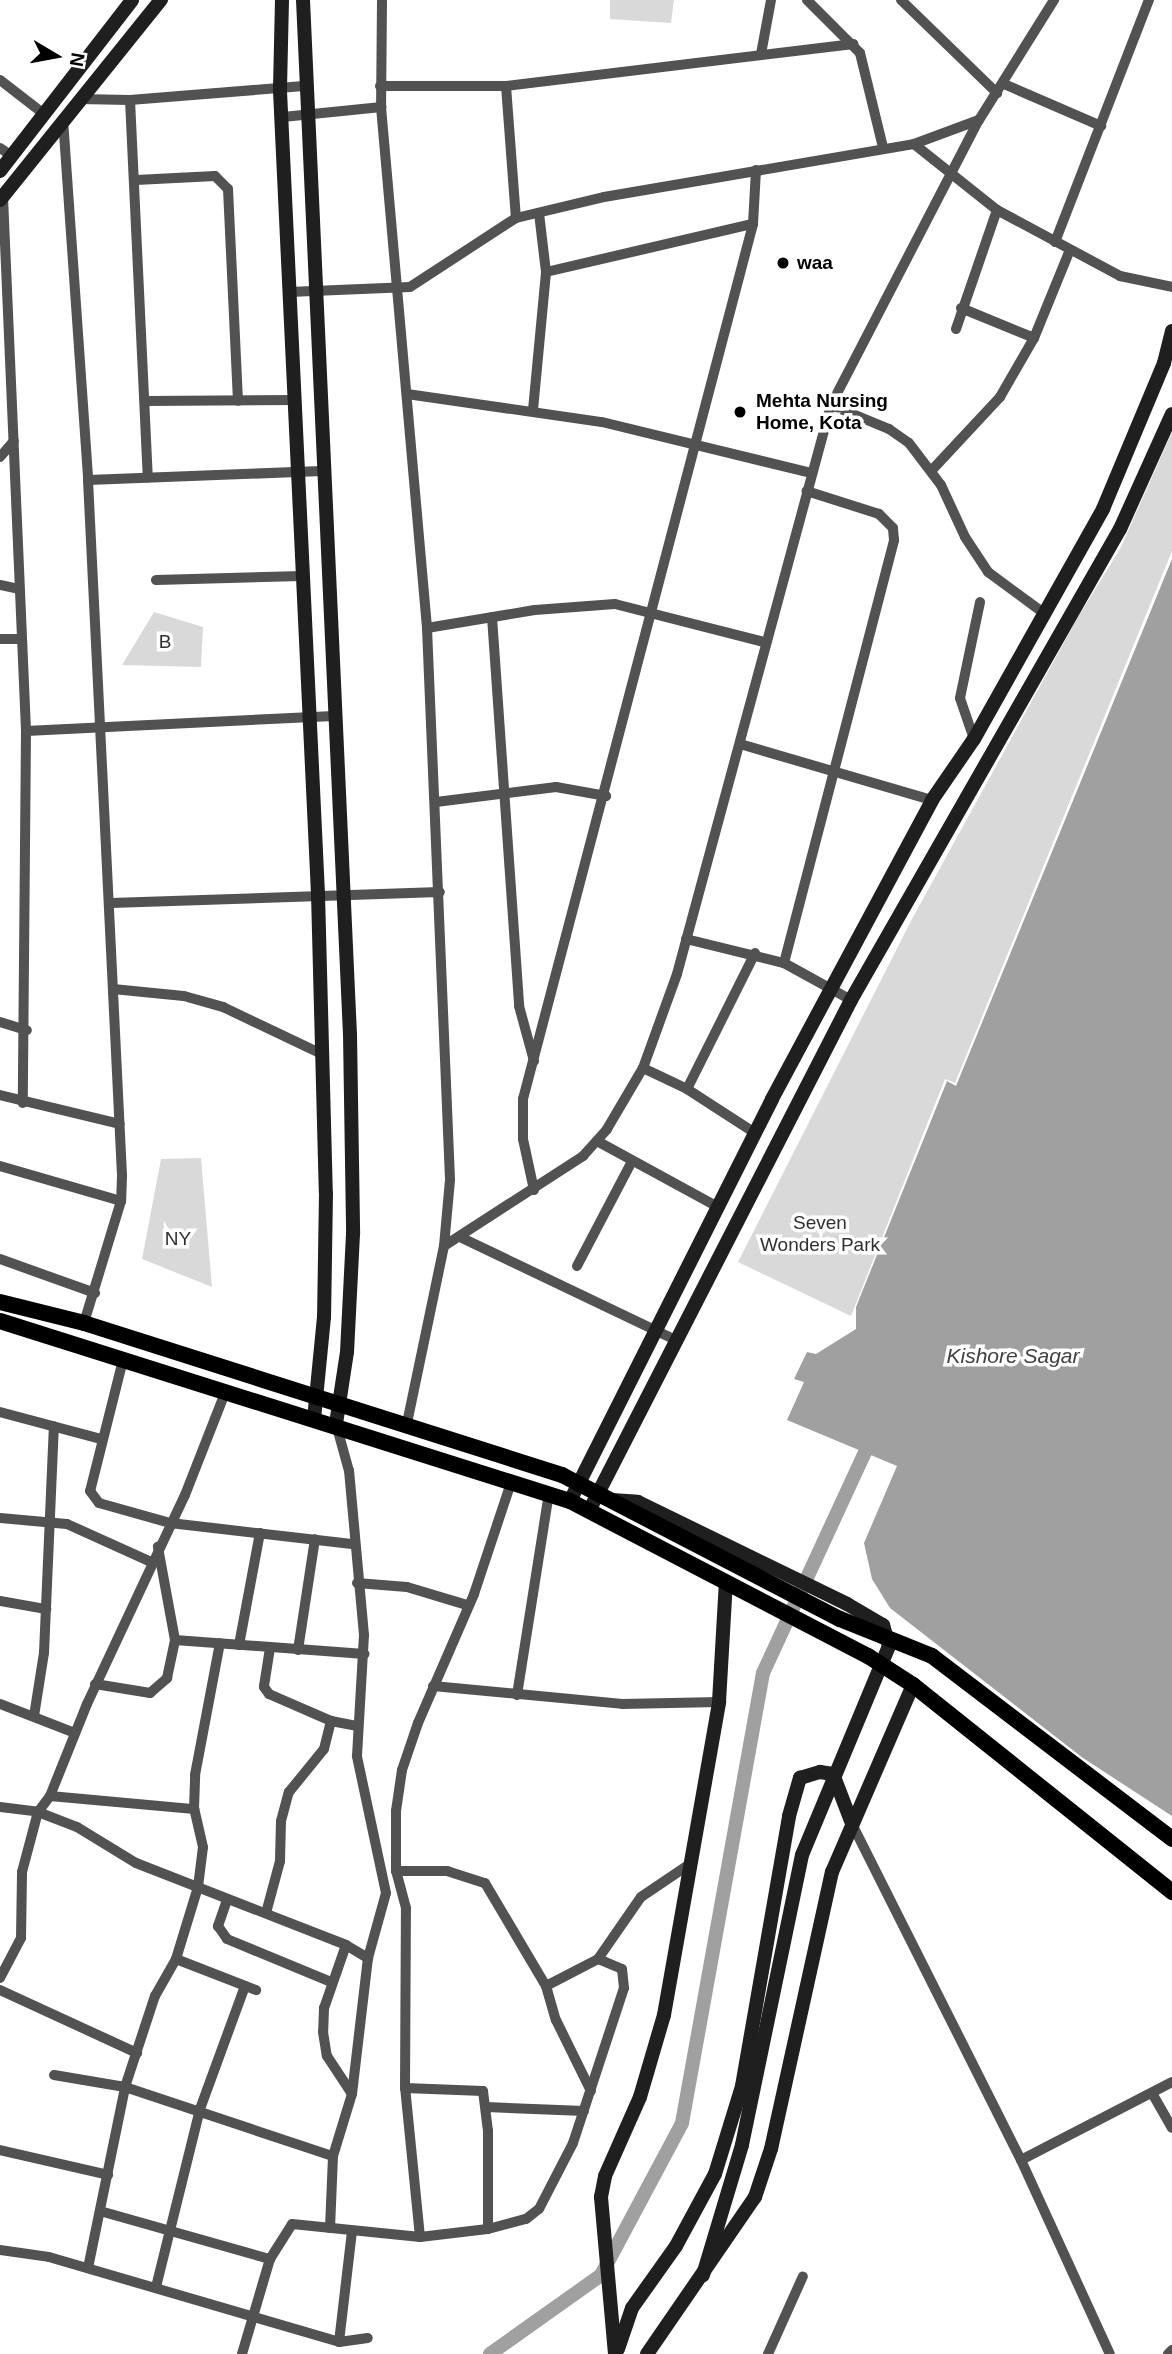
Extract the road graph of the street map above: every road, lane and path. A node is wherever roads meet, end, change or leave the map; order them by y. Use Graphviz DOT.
graph roads {
  1 [pos="132,0"];
  2 [pos="161,0"];
  3 [pos="282,0"];
  4 [pos="303,0"];
  5 [pos="382,0"];
  6 [pos="771,0"];
  7 [pos="807,0"];
  8 [pos="901,0"];
  9 [pos="1054,0"];
  10 [pos="1149,0"];
  11 [pos="853,44"];
  12 [pos="761,54"];
  13 [pos="0,80"];
  14 [pos="303,86"];
  15 [pos="380,86"];
  16 [pos="506,86"];
  17 [pos="1000,88"];
  18 [pos="280,91"];
  19 [pos="79,99"];
  20 [pos="130,100"];
  21 [pos="381,107"];
  22 [pos="44,114"];
  23 [pos="306,115"];
  24 [pos="283,117"];
  25 [pos="64,119"];
  26 [pos="979,120"];
  27 [pos="1101,126"];
  28 [pos="914,144"];
  29 [pos="883,147"];
  30 [pos="6,152"];
  31 [pos="756,170"];
  32 [pos="0,171"];
  33 [pos="950,175"];
  34 [pos="136,180"];
  35 [pos="1,198"];
  36 [pos="996,210"];
  37 [pos="540,213"];
  38 [pos="516,218"];
  39 [pos="752,224"];
  40 [pos="1055,242"];
  41 [pos="1070,250"];
  42 [pos="546,272"];
  43 [pos="1172,287"];
  44 [pos="400,289"];
  45 [pos="289,292"];
  46 [pos="313,292"];
  47 [pos="961,308"];
  48 [pos="956,329"];
  49 [pos="1172,331"];
  50 [pos="1034,338"];
  51 [pos="407,394"];
  52 [pos="296,400"];
  53 [pos="145,401"];
  54 [pos="238,401"];
  55 [pos="831,405"];
  56 [pos="533,410"];
  57 [pos="1172,414"];
  58 [pos="14,441"];
  59 [pos="692,443"];
  60 [pos="0,457"];
  61 [pos="932,470"];
  62 [pos="322,471"];
  63 [pos="298,472"];
  64 [pos="812,473"];
  65 [pos="148,478"];
  66 [pos="88,480"];
  67 [pos="807,491"];
  68 [pos="302,576"];
  69 [pos="156,580"];
  70 [pos="0,585"];
  71 [pos="19,589"];
  72 [pos="980,602"];
  73 [pos="653,613"];
  74 [pos="1045,614"];
  75 [pos="492,617"];
  76 [pos="427,628"];
  77 [pos="0,639"];
  78 [pos="21,639"];
  79 [pos="764,642"];
  80 [pos="334,716"];
  81 [pos="311,718"];
  82 [pos="97,729"];
  83 [pos="26,731"];
  84 [pos="974,739"];
  85 [pos="740,744"];
  86 [pos="837,772"];
  87 [pos="501,791"];
  88 [pos="606,796"];
  89 [pos="932,800"];
  90 [pos="436,802"];
  91 [pos="440,892"];
  92 [pos="346,893"];
  93 [pos="318,894"];
  94 [pos="111,903"];
  95 [pos="686,939"];
  96 [pos="755,953"];
  97 [pos="784,963"];
  98 [pos="113,989"];
  99 [pos="831,989"];
  100 [pos="851,1000"];
  101 [pos="0,1022"];
  102 [pos="27,1030"];
  103 [pos="320,1053"];
  104 [pos="534,1061"];
  105 [pos="643,1068"];
  106 [pos="687,1089"];
  107 [pos="0,1096"];
  108 [pos="23,1103"];
  109 [pos="120,1124"];
  110 [pos="755,1133"];
  111 [pos="597,1141"];
  112 [pos="631,1163"];
  113 [pos="0,1166"];
  114 [pos="534,1190"];
  115 [pos="121,1201"];
  116 [pos="718,1207"];
  117 [pos="461,1238"];
  118 [pos="444,1246"];
  119 [pos="0,1259"];
  120 [pos="577,1266"];
  121 [pos="95,1293"];
  122 [pos="0,1302"];
  123 [pos="0,1321"];
  124 [pos="84,1323"];
  125 [pos="656,1331"];
  126 [pos="674,1339"];
  127 [pos="123,1360"];
  128 [pos="225,1393"];
  129 [pos="318,1396"];
  130 [pos="339,1403"];
  131 [pos="0,1412"];
  132 [pos="314,1419"];
  133 [pos="407,1423"];
  134 [pos="336,1424"];
  135 [pos="54,1426"];
  136 [pos="101,1439"];
  137 [pos="512,1480"];
  138 [pos="579,1483"];
  139 [pos="549,1493"];
  140 [pos="605,1496"];
  141 [pos="570,1501"];
  142 [pos="589,1511"];
  143 [pos="0,1518"];
  144 [pos="49,1520"];
  145 [pos="170,1523"];
  146 [pos="260,1532"];
  147 [pos="315,1539"];
  148 [pos="352,1544"];
  149 [pos="158,1547"];
  150 [pos="151,1562"];
  151 [pos="357,1583"];
  152 [pos="733,1585"];
  153 [pos="0,1601"];
  154 [pos="467,1605"];
  155 [pos="46,1609"];
  156 [pos="175,1640"];
  157 [pos="220,1643"];
  158 [pos="239,1645"];
  159 [pos="270,1648"];
  160 [pos="298,1650"];
  161 [pos="364,1654"];
  162 [pos="95,1684"];
  163 [pos="913,1685"];
  164 [pos="433,1686"];
  165 [pos="517,1695"];
  166 [pos="719,1702"];
  167 [pos="0,1704"];
  168 [pos="34,1716"];
  169 [pos="331,1721"];
  170 [pos="357,1726"];
  171 [pos="75,1733"];
  172 [pos="50,1796"];
  173 [pos="0,1807"];
  174 [pos="194,1809"];
  175 [pos="38,1812"];
  176 [pos="851,1821"];
  177 [pos="1172,1839"];
  178 [pos="690,1864"];
  179 [pos="396,1871"];
  180 [pos="198,1887"];
  181 [pos="402,1892"];
  182 [pos="1172,1892"];
  183 [pos="386,1893"];
  184 [pos="227,1900"];
  185 [pos="266,1913"];
  186 [pos="346,1945"];
  187 [pos="368,1958"];
  188 [pos="176,1959"];
  189 [pos="598,1959"];
  190 [pos="0,1978"];
  191 [pos="331,1982"];
  192 [pos="546,1986"];
  193 [pos="0,1990"];
  194 [pos="136,2053"];
  195 [pos="54,2076"];
  196 [pos="1172,2082"];
  197 [pos="125,2087"];
  198 [pos="405,2088"];
  199 [pos="591,2091"];
  200 [pos="1152,2093"];
  201 [pos="352,2094"];
  202 [pos="486,2107"];
  203 [pos="200,2109"];
  204 [pos="584,2111"];
  205 [pos="1172,2128"];
  206 [pos="0,2150"];
  207 [pos="332,2155"];
  208 [pos="1021,2160"];
  209 [pos="108,2175"];
  210 [pos="100,2211"];
  211 [pos="170,2227"];
  212 [pos="330,2228"];
  213 [pos="488,2229"];
  214 [pos="352,2232"];
  215 [pos="420,2237"];
  216 [pos="0,2250"];
  217 [pos="271,2259"];
  218 [pos="88,2268"];
  219 [pos="704,2275"];
  220 [pos="803,2276"];
  221 [pos="156,2287"];
  222 [pos="252,2315"];
  223 [pos="368,2338"];
  224 [pos="339,2342"];
  225 [pos="615,2349"];
  226 [pos="1172,2350"];
  227 [pos="242,2354"];
  228 [pos="647,2354"];
  229 [pos="768,2354"];
  230 [pos="1110,2354"];
  231 [pos="1168,2354"];
  1 -- 22 [label="street"];
  2 -- 19 [label="street"];
  3 -- 18 [label="street"];
  4 -- 14 [label="street"];
  5 -- 15 [label="street"];
  6 -- 12 [label="street"];
  7 -- 11 [label="street"];
  8 -- 17 [label="street"];
  9 -- 17 [label="street"];
  10 -- 27 [label="street"];
  11 -- 12 [label="street"];
  11 -- 29 [label="street"];
  12 -- 16 [label="street"];
  13 -- 22 [label="street"];
  14 -- 18 [label="street"];
  14 -- 23 [label="street"];
  15 -- 16 [label="street"];
  15 -- 21 [label="street"];
  16 -- 38 [label="street"];
  17 -- 26 [label="street"];
  17 -- 27 [label="street"];
  18 -- 20 [label="street"];
  18 -- 24 [label="street"];
  19 -- 20 [label="street"];
  19 -- 25 [label="street"];
  20 -- 34 [label="street"];
  21 -- 23 [label="street"];
  21 -- 44 [label="street"];
  22 -- 30 [label="street"];
  23 -- 24 [label="street"];
  23 -- 46 [label="street"];
  24 -- 45 [label="street"];
  25 -- 35 [label="street"];
  25 -- 66 [label="street"];
  26 -- 28 [label="street"];
  26 -- 33 [label="street"];
  27 -- 40 [label="street"];
  28 -- 29 [label="street"];
  28 -- 33 [label="street"];
  29 -- 31 [label="street"];
  30 -- 32 [label="street"];
  31 -- 37 [label="street"];
  31 -- 39 [label="street"];
  33 -- 36 [label="street"];
  33 -- 55 [label="street"];
  34 -- 53 [label="street"];
  34 -- 54 [label="street"];
  35 -- 58 [label="street"];
  36 -- 40 [label="street"];
  36 -- 47 [label="street"];
  37 -- 38 [label="street"];
  37 -- 42 [label="street"];
  38 -- 44 [label="street"];
  39 -- 42 [label="street"];
  39 -- 59 [label="street"];
  40 -- 41 [label="street"];
  41 -- 43 [label="street"];
  41 -- 50 [label="street"];
  42 -- 56 [label="street"];
  44 -- 46 [label="street"];
  44 -- 51 [label="street"];
  45 -- 46 [label="street"];
  45 -- 52 [label="street"];
  46 -- 62 [label="street"];
  47 -- 48 [label="street"];
  47 -- 50 [label="street"];
  49 -- 74 [label="street"];
  50 -- 61 [label="street"];
  51 -- 56 [label="street"];
  51 -- 76 [label="street"];
  52 -- 54 [label="street"];
  52 -- 63 [label="street"];
  53 -- 54 [label="street"];
  53 -- 65 [label="street"];
  55 -- 61 [label="street"];
  55 -- 64 [label="street"];
  56 -- 59 [label="street"];
  57 -- 100 [label="street"];
  58 -- 60 [label="street"];
  58 -- 71 [label="street"];
  59 -- 64 [label="street"];
  59 -- 73 [label="street"];
  61 -- 74 [label="street"];
  62 -- 63 [label="street"];
  62 -- 80 [label="street"];
  63 -- 65 [label="street"];
  63 -- 68 [label="street"];
  64 -- 67 [label="street"];
  65 -- 66 [label="street"];
  66 -- 82 [label="street"];
  67 -- 79 [label="street"];
  67 -- 86 [label="street"];
  68 -- 69 [label="street"];
  68 -- 81 [label="street"];
  70 -- 71 [label="street"];
  71 -- 78 [label="street"];
  72 -- 84 [label="street"];
  73 -- 75 [label="street"];
  73 -- 79 [label="street"];
  73 -- 88 [label="street"];
  74 -- 84 [label="street"];
  75 -- 76 [label="street"];
  75 -- 87 [label="street"];
  76 -- 90 [label="street"];
  77 -- 78 [label="street"];
  78 -- 83 [label="street"];
  79 -- 85 [label="street"];
  80 -- 81 [label="street"];
  80 -- 92 [label="street"];
  81 -- 82 [label="street"];
  81 -- 93 [label="street"];
  82 -- 83 [label="street"];
  82 -- 94 [label="street"];
  83 -- 102 [label="street"];
  84 -- 89 [label="street"];
  85 -- 86 [label="street"];
  85 -- 95 [label="street"];
  86 -- 89 [label="street"];
  86 -- 97 [label="street"];
  87 -- 88 [label="street"];
  87 -- 90 [label="street"];
  87 -- 104 [label="street"];
  88 -- 104 [label="street"];
  89 -- 99 [label="street"];
  90 -- 91 [label="street"];
  91 -- 92 [label="street"];
  91 -- 118 [label="street"];
  92 -- 93 [label="street"];
  92 -- 130 [label="street"];
  93 -- 94 [label="street"];
  93 -- 103 [label="street"];
  94 -- 98 [label="street"];
  95 -- 96 [label="street"];
  95 -- 105 [label="street"];
  96 -- 97 [label="street"];
  96 -- 106 [label="street"];
  97 -- 99 [label="street"];
  98 -- 103 [label="street"];
  98 -- 109 [label="street"];
  99 -- 100 [label="street"];
  99 -- 110 [label="street"];
  100 -- 126 [label="street"];
  101 -- 102 [label="street"];
  102 -- 108 [label="street"];
  103 -- 129 [label="street"];
  104 -- 114 [label="street"];
  105 -- 106 [label="street"];
  105 -- 111 [label="street"];
  106 -- 110 [label="street"];
  107 -- 108 [label="street"];
  108 -- 109 [label="street"];
  109 -- 115 [label="street"];
  110 -- 116 [label="street"];
  111 -- 112 [label="street"];
  111 -- 114 [label="street"];
  112 -- 116 [label="street"];
  112 -- 120 [label="street"];
  113 -- 115 [label="street"];
  114 -- 117 [label="street"];
  115 -- 121 [label="street"];
  116 -- 125 [label="street"];
  117 -- 118 [label="street"];
  117 -- 125 [label="street"];
  118 -- 133 [label="street"];
  119 -- 121 [label="street"];
  121 -- 124 [label="street"];
  122 -- 124 [label="main road"];
  123 -- 127 [label="main road"];
  124 -- 129 [label="main road"];
  125 -- 126 [label="street"];
  125 -- 138 [label="street"];
  126 -- 140 [label="street"];
  127 -- 128 [label="main road"];
  127 -- 136 [label="street"];
  128 -- 132 [label="main road"];
  128 -- 145 [label="street"];
  129 -- 130 [label="main road"];
  129 -- 132 [label="street"];
  130 -- 133 [label="main road"];
  130 -- 134 [label="street"];
  131 -- 135 [label="street"];
  132 -- 134 [label="main road"];
  133 -- 138 [label="main road"];
  134 -- 137 [label="main road"];
  134 -- 148 [label="street"];
  135 -- 136 [label="street"];
  135 -- 144 [label="street"];
  136 -- 145 [label="street"];
  137 -- 139 [label="main road"];
  137 -- 154 [label="street"];
  138 -- 140 [label="main road"];
  138 -- 141 [label="street"];
  139 -- 141 [label="main road"];
  139 -- 165 [label="street"];
  140 -- 142 [label="street"];
  140 -- 177 [label="main road"];
  140 -- 219 [label="street"];
  141 -- 142 [label="main road"];
  142 -- 152 [label="main road"];
  143 -- 144 [label="street"];
  144 -- 150 [label="street"];
  144 -- 155 [label="street"];
  145 -- 146 [label="street"];
  145 -- 149 [label="street"];
  146 -- 147 [label="street"];
  146 -- 158 [label="street"];
  147 -- 148 [label="street"];
  147 -- 160 [label="street"];
  148 -- 151 [label="street"];
  149 -- 150 [label="street"];
  149 -- 156 [label="street"];
  150 -- 162 [label="street"];
  151 -- 154 [label="street"];
  151 -- 161 [label="street"];
  152 -- 163 [label="main road"];
  152 -- 166 [label="street"];
  153 -- 155 [label="street"];
  154 -- 164 [label="street"];
  155 -- 168 [label="street"];
  156 -- 157 [label="street"];
  156 -- 162 [label="street"];
  157 -- 158 [label="street"];
  157 -- 174 [label="street"];
  158 -- 159 [label="street"];
  159 -- 160 [label="street"];
  159 -- 169 [label="street"];
  160 -- 161 [label="street"];
  161 -- 170 [label="street"];
  162 -- 171 [label="street"];
  163 -- 176 [label="street"];
  163 -- 182 [label="main road"];
  164 -- 165 [label="street"];
  164 -- 179 [label="street"];
  165 -- 166 [label="street"];
  166 -- 178 [label="street"];
  167 -- 168 [label="street"];
  168 -- 171 [label="street"];
  169 -- 170 [label="street"];
  169 -- 185 [label="street"];
  170 -- 183 [label="street"];
  171 -- 172 [label="street"];
  172 -- 174 [label="street"];
  172 -- 175 [label="street"];
  173 -- 175 [label="street"];
  174 -- 180 [label="street"];
  175 -- 180 [label="street"];
  175 -- 190 [label="street"];
  176 -- 208 [label="street"];
  176 -- 219 [label="street"];
  176 -- 225 [label="street"];
  178 -- 189 [label="street"];
  178 -- 225 [label="street"];
  179 -- 181 [label="street"];
  179 -- 192 [label="street"];
  180 -- 184 [label="street"];
  180 -- 188 [label="street"];
  181 -- 183 [label="street"];
  181 -- 198 [label="street"];
  183 -- 187 [label="street"];
  184 -- 185 [label="street"];
  184 -- 191 [label="street"];
  185 -- 186 [label="street"];
  186 -- 187 [label="street"];
  186 -- 191 [label="street"];
  187 -- 201 [label="street"];
  188 -- 194 [label="street"];
  188 -- 203 [label="street"];
  189 -- 192 [label="street"];
  189 -- 199 [label="street"];
  191 -- 201 [label="street"];
  192 -- 199 [label="street"];
  193 -- 194 [label="street"];
  194 -- 197 [label="street"];
  195 -- 197 [label="street"];
  196 -- 200 [label="street"];
  197 -- 203 [label="street"];
  197 -- 209 [label="street"];
  198 -- 202 [label="street"];
  198 -- 215 [label="street"];
  199 -- 204 [label="street"];
  200 -- 205 [label="street"];
  200 -- 208 [label="street"];
  201 -- 207 [label="street"];
  202 -- 204 [label="street"];
  202 -- 213 [label="street"];
  203 -- 207 [label="street"];
  203 -- 211 [label="street"];
  204 -- 213 [label="street"];
  206 -- 209 [label="street"];
  207 -- 212 [label="street"];
  208 -- 230 [label="street"];
  209 -- 210 [label="street"];
  210 -- 211 [label="street"];
  210 -- 218 [label="street"];
  211 -- 217 [label="street"];
  211 -- 221 [label="street"];
  212 -- 214 [label="street"];
  212 -- 217 [label="street"];
  213 -- 215 [label="street"];
  214 -- 215 [label="street"];
  214 -- 224 [label="street"];
  216 -- 218 [label="street"];
  217 -- 222 [label="street"];
  218 -- 221 [label="street"];
  219 -- 228 [label="street"];
  220 -- 229 [label="street"];
  221 -- 222 [label="street"];
  222 -- 224 [label="street"];
  222 -- 227 [label="street"];
  223 -- 224 [label="street"];
  226 -- 231 [label="street"];
}
